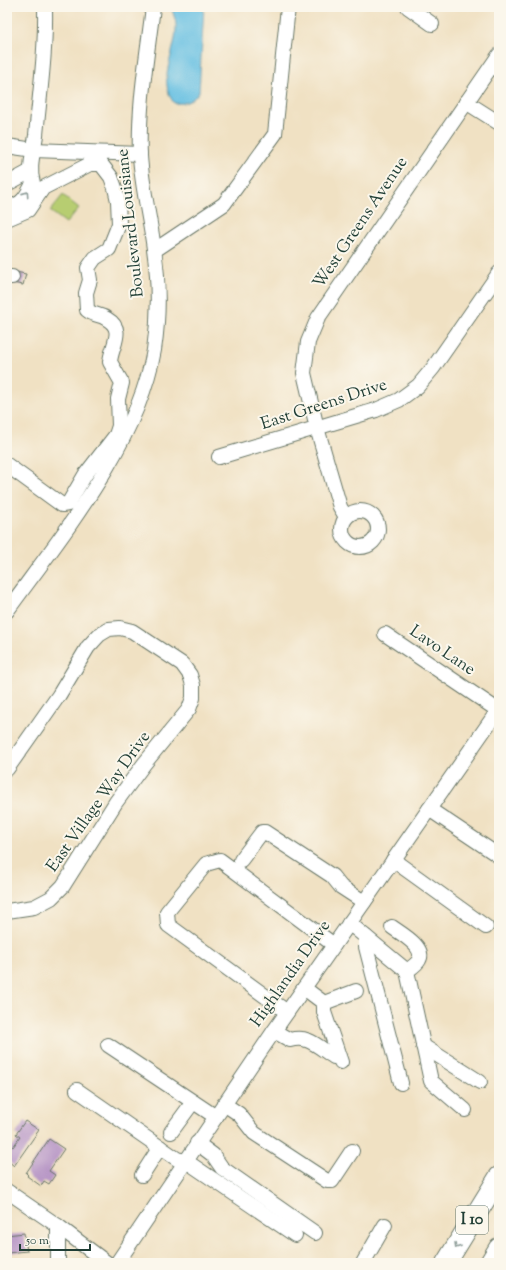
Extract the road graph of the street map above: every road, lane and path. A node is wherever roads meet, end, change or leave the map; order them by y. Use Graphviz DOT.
graph roads {
  1 [pos="45,7"];
  2 [pos="153,7"];
  3 [pos="288,7"];
  4 [pos="408,7"];
  5 [pos="432,24"];
  6 [pos="499,55"];
  7 [pos="466,102"];
  8 [pos="499,123"];
  9 [pos="7,146"];
  10 [pos="34,150"];
  11 [pos="140,154"];
  12 [pos="29,172"];
  13 [pos="7,184"];
  14 [pos="7,206"];
  15 [pos="7,219"];
  16 [pos="155,250"];
  17 [pos="499,273"];
  18 [pos="317,428"];
  19 [pos="219,457"];
  20 [pos="7,465"];
  21 [pos="346,517"];
  22 [pos="7,609"];
  23 [pos="385,634"];
  24 [pos="499,710"];
  25 [pos="7,769"];
  26 [pos="429,809"];
  27 [pos="499,856"];
  28 [pos="241,860"];
  29 [pos="393,860"];
  30 [pos="364,902"];
  31 [pos="7,911"];
  32 [pos="349,923"];
  33 [pos="392,927"];
  34 [pos="486,927"];
  35 [pos="366,937"];
  36 [pos="334,945"];
  37 [pos="407,971"];
  38 [pos="304,988"];
  39 [pos="356,991"];
  40 [pos="324,1003"];
  41 [pos="287,1012"];
  42 [pos="274,1031"];
  43 [pos="108,1045"];
  44 [pos="423,1046"];
  45 [pos="480,1082"];
  46 [pos="401,1083"];
  47 [pos="77,1090"];
  48 [pos="193,1102"];
  49 [pos="224,1104"];
  50 [pos="465,1110"];
  51 [pos="216,1117"];
  52 [pos="172,1132"];
  53 [pos="198,1144"];
  54 [pos="160,1147"];
  55 [pos="352,1150"];
  56 [pos="186,1161"];
  57 [pos="142,1175"];
  58 [pos="499,1177"];
  59 [pos="7,1191"];
  60 [pos="385,1225"];
  61 [pos="58,1226"];
  62 [pos="314,1233"];
  63 [pos="295,1236"];
  64 [pos="499,1248"];
  65 [pos="58,1263"];
  66 [pos="109,1263"];
  67 [pos="363,1263"];
  68 [pos="446,1263"];
  69 [pos="490,1263"];
  1 -- 10 [label="street"];
  2 -- 11 [label="street, Boulevard Louisiane"];
  3 -- 16 [label="street"];
  4 -- 5 [label="street"];
  6 -- 7 [label="street, West Greens Avenue"];
  7 -- 8 [label="street"];
  7 -- 18 [label="street, West Greens Avenue"];
  9 -- 10 [label="street"];
  10 -- 11 [label="street"];
  10 -- 12 [label="street"];
  11 -- 16 [label="street, Boulevard Louisiane"];
  12 -- 13 [label="street"];
  14 -- 12 [label="street, one-way"];
  15 -- 20 [label="street"];
  16 -- 22 [label="street, Boulevard Louisiane"];
  17 -- 18 [label="street, East Greens Drive"];
  18 -- 19 [label="street, East Greens Drive"];
  18 -- 21 [label="street, West Greens Avenue"];
  23 -- 24 [label="street, Lavo Lane"];
  24 -- 26 [label="street, Highlandia Drive"];
  25 -- 31 [label="street, East Village Way Drive"];
  26 -- 27 [label="street"];
  26 -- 29 [label="street, Highlandia Drive"];
  28 -- 30 [label="street"];
  29 -- 30 [label="street, Highlandia Drive"];
  29 -- 34 [label="street"];
  30 -- 32 [label="street, Highlandia Drive"];
  32 -- 35 [label="street"];
  32 -- 36 [label="street, Highlandia Drive"];
  33 -- 37 [label="street"];
  35 -- 37 [label="street"];
  35 -- 46 [label="street"];
  36 -- 38 [label="street, Highlandia Drive"];
  36 -- 41 [label="street"];
  37 -- 44 [label="street"];
  38 -- 40 [label="street"];
  38 -- 41 [label="street, Highlandia Drive"];
  39 -- 40 [label="street"];
  40 -- 42 [label="street"];
  41 -- 42 [label="street, Highlandia Drive"];
  42 -- 49 [label="street, Highlandia Drive"];
  43 -- 48 [label="street"];
  44 -- 45 [label="street"];
  44 -- 50 [label="street"];
  47 -- 54 [label="street"];
  48 -- 51 [label="street"];
  48 -- 52 [label="street"];
  49 -- 51 [label="street, Highlandia Drive"];
  49 -- 55 [label="street"];
  51 -- 53 [label="street, Highlandia Drive"];
  53 -- 56 [label="street, Highlandia Drive"];
  53 -- 62 [label="street"];
  54 -- 56 [label="street"];
  54 -- 57 [label="street"];
  56 -- 63 [label="street"];
  56 -- 66 [label="street, Highlandia Drive"];
  58 -- 68 [label="highway, I 10, one-way"];
  59 -- 61 [label="street"];
  60 -- 67 [label="street"];
  61 -- 65 [label="street"];
  61 -- 66 [label="street"];
  64 -- 69 [label="highway, I 10"];
}
